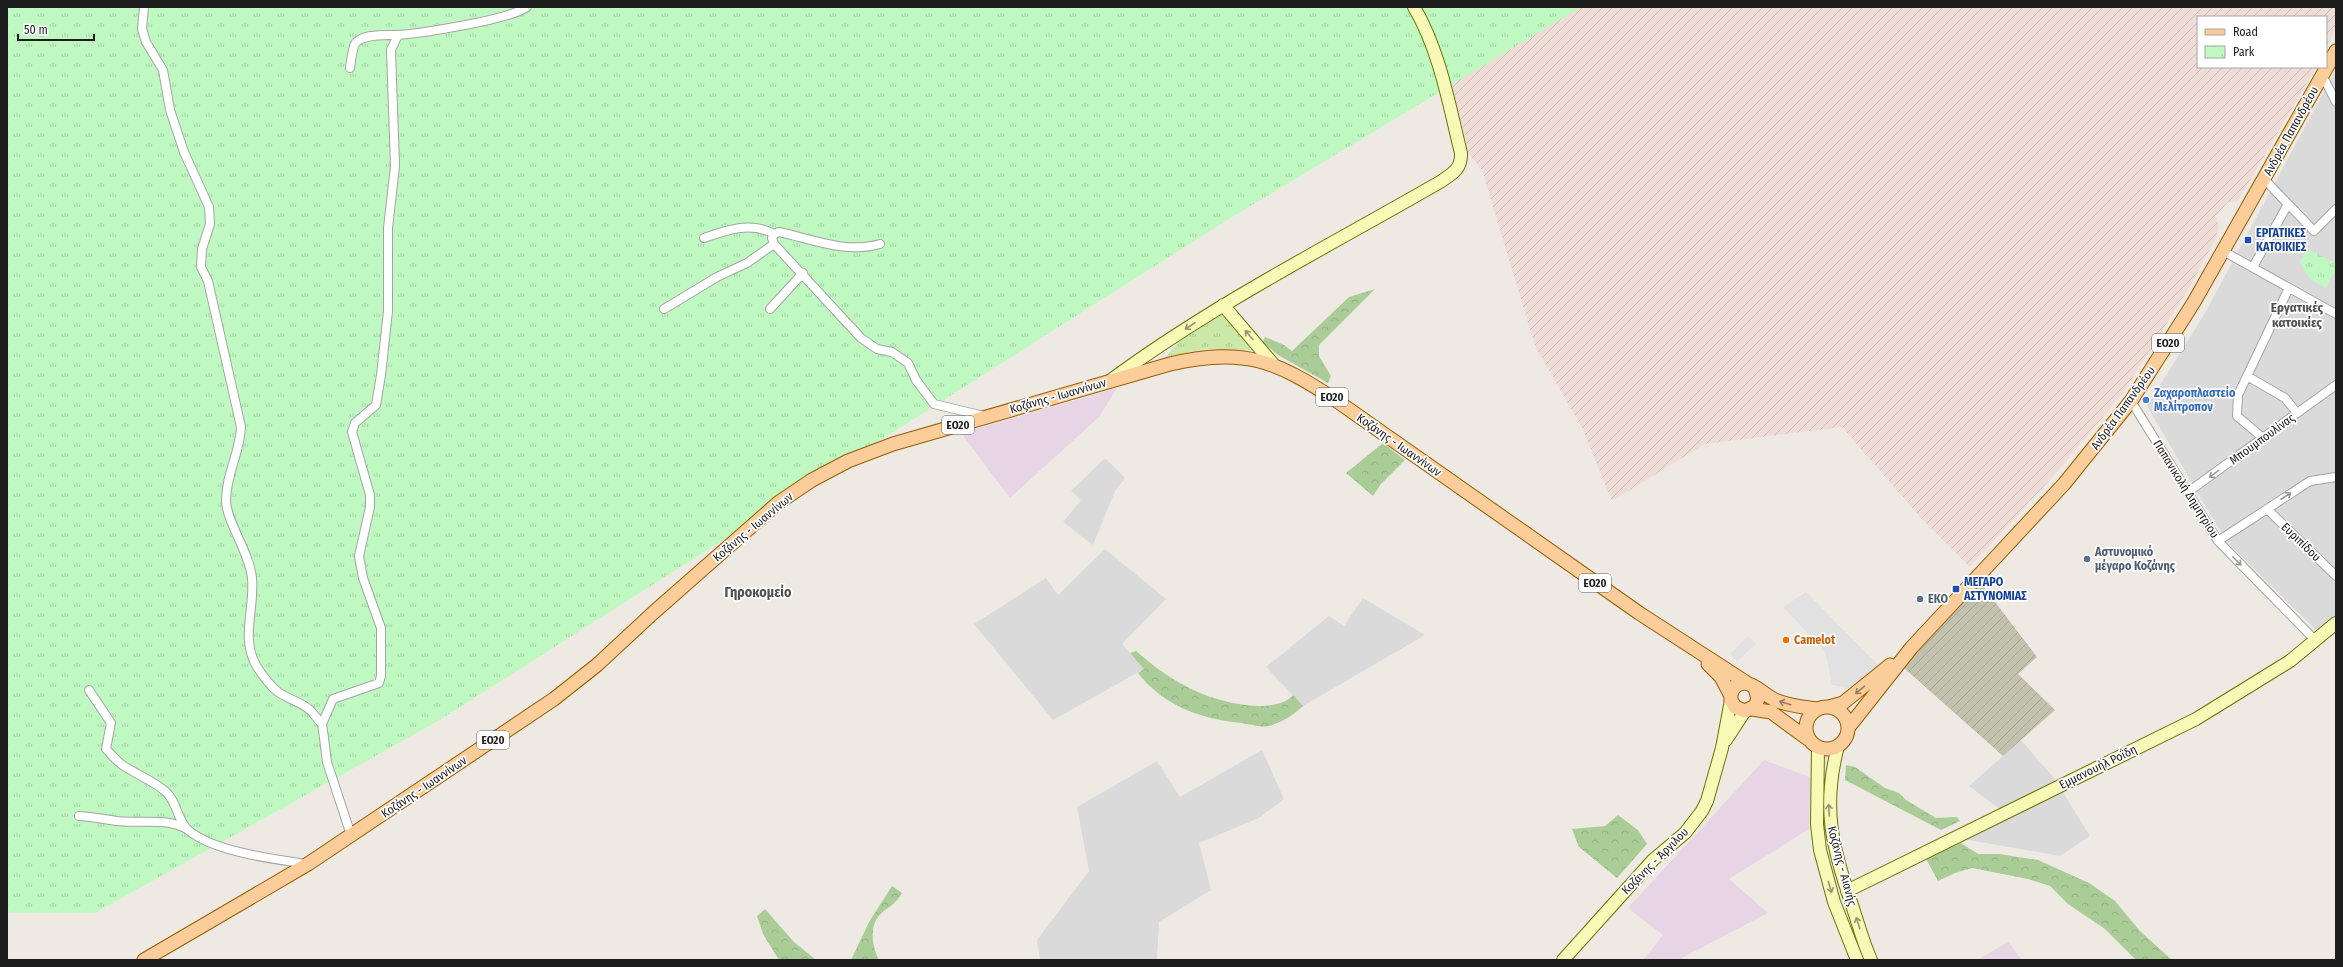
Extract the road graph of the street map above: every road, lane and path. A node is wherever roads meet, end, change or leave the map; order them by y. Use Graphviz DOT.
graph roads {
  1 [pos="144,7"];
  2 [pos="527,7"];
  3 [pos="1414,7"];
  4 [pos="398,35"];
  5 [pos="2336,51"];
  6 [pos="2327,66"];
  7 [pos="350,68"];
  8 [pos="2326,68"];
  9 [pos="2322,75"];
  10 [pos="2336,102"];
  11 [pos="2264,178"];
  12 [pos="2288,204"];
  13 [pos="2336,209"];
  14 [pos="774,234"];
  15 [pos="704,238"];
  16 [pos="774,244"];
  17 [pos="880,244"];
  18 [pos="2223,250"];
  19 [pos="2252,268"];
  20 [pos="803,273"];
  21 [pos="2289,288"];
  22 [pos="1223,305"];
  23 [pos="664,309"];
  24 [pos="770,309"];
  25 [pos="2336,314"];
  26 [pos="1274,365"];
  27 [pos="2247,376"];
  28 [pos="1109,381"];
  29 [pos="2336,385"];
  30 [pos="2131,401"];
  31 [pos="2297,413"];
  32 [pos="989,416"];
  33 [pos="2263,438"];
  34 [pos="2336,477"];
  35 [pos="2188,492"];
  36 [pos="2267,509"];
  37 [pos="2218,541"];
  38 [pos="2336,576"];
  39 [pos="2336,623"];
  40 [pos="2316,641"];
  41 [pos="1689,647"];
  42 [pos="1912,647"];
  43 [pos="1751,686"];
  44 [pos="89,690"];
  45 [pos="1731,698"];
  46 [pos="1824,708"];
  47 [pos="1748,710"];
  48 [pos="322,724"];
  49 [pos="1848,728"];
  50 [pos="1813,744"];
  51 [pos="1838,746"];
  52 [pos="1722,748"];
  53 [pos="79,816"];
  54 [pos="188,829"];
  55 [pos="351,835"];
  56 [pos="308,864"];
  57 [pos="1847,891"];
  58 [pos="1854,959"];
  59 [pos="144,960"];
  60 [pos="1563,960"];
  61 [pos="1871,960"];
  1 -- 48 [label="street"];
  2 -- 4 [label="street"];
  3 -- 22 [label="street"];
  4 -- 7 [label="street"];
  4 -- 48 [label="street"];
  5 -- 6 [label="main road, Ανδρέα Παπανδρέου / ΕΟ20"];
  8 -- 9 [label="main road, Ανδρέα Παπανδρέου / ΕΟ20"];
  9 -- 10 [label="street"];
  9 -- 11 [label="main road, Ανδρέα Παπανδρέου / ΕΟ20"];
  11 -- 12 [label="street"];
  11 -- 18 [label="main road, Ανδρέα Παπανδρέου / ΕΟ20"];
  12 -- 13 [label="street"];
  12 -- 19 [label="street"];
  14 -- 15 [label="street"];
  14 -- 16 [label="street"];
  14 -- 17 [label="street"];
  16 -- 20 [label="street"];
  16 -- 23 [label="street"];
  18 -- 19 [label="street"];
  18 -- 30 [label="main road, Ανδρέα Παπανδρέου / ΕΟ20"];
  19 -- 21 [label="street"];
  20 -- 24 [label="street"];
  20 -- 32 [label="street"];
  21 -- 25 [label="street"];
  21 -- 27 [label="street"];
  26 -- 22 [label="street, one-way"];
  22 -- 28 [label="street, one-way"];
  26 -- 28 [label="main road, Κοζάνης - Ιωαννίνων / ΕΟ20"];
  26 -- 41 [label="main road, Κοζάνης - Ιωαννίνων / ΕΟ20"];
  27 -- 31 [label="street"];
  27 -- 33 [label="street"];
  28 -- 32 [label="main road, Κοζάνης - Ιωαννίνων / ΕΟ20"];
  29 -- 31 [label="street, Μπουμπουλίνας"];
  30 -- 35 [label="street, Παπανικολή Δημητρίου"];
  30 -- 42 [label="main road, Ανδρέα Παπανδρέου / ΕΟ20"];
  31 -- 33 [label="street, Μπουμπουλίνας"];
  32 -- 55 [label="main road, Κοζάνης - Ιωαννίνων / ΕΟ20"];
  33 -- 35 [label="street, Μπουμπουλίνας, one-way"];
  36 -- 34 [label="street, one-way"];
  35 -- 37 [label="street, Παπανικολή Δημητρίου"];
  36 -- 37 [label="street"];
  36 -- 38 [label="street, Ευριπίδου"];
  37 -- 40 [label="street, Παπανικολή Δημητρίου, one-way"];
  39 -- 40 [label="street, Εμμανουήλ Ροΐδη"];
  40 -- 57 [label="street, Εμμανουήλ Ροΐδη"];
  41 -- 43 [label="main road, Κοζάνης - Ιωαννίνων / ΕΟ20"];
  41 -- 45 [label="main road, Κοζάνης - Ιωαννίνων / ΕΟ20"];
  42 -- 46 [label="main road, Ανδρέα Παπανδρέου / ΕΟ20, one-way"];
  42 -- 49 [label="main road, Ανδρέα Παπανδρέου / ΕΟ20"];
  43 -- 45 [label="main road"];
  46 -- 43 [label="main road, Κοζάνης - Ιωαννίνων / ΕΟ20, one-way"];
  43 -- 47 [label="main road"];
  44 -- 54 [label="street"];
  45 -- 47 [label="main road, ΕΟ20"];
  45 -- 52 [label="street"];
  46 -- 49 [label="main road, ΕΟ20"];
  46 -- 50 [label="main road, ΕΟ20"];
  47 -- 50 [label="main road, ΕΟ20"];
  47 -- 52 [label="street"];
  48 -- 55 [label="street"];
  49 -- 51 [label="main road, ΕΟ20"];
  50 -- 51 [label="main road"];
  50 -- 58 [label="street, Κοζάνης - Αιανής, one-way"];
  57 -- 51 [label="street, Κοζάνης - Αιανής, one-way"];
  52 -- 60 [label="street, Κοζάνης - Άργιλου"];
  53 -- 54 [label="street"];
  54 -- 56 [label="street"];
  55 -- 56 [label="main road, Κοζάνης - Ιωαννίνων / ΕΟ20"];
  56 -- 59 [label="main road, Κοζάνης - Ιωαννίνων / ΕΟ20"];
  61 -- 57 [label="street, Κοζάνης - Αιανής, one-way"];
}
